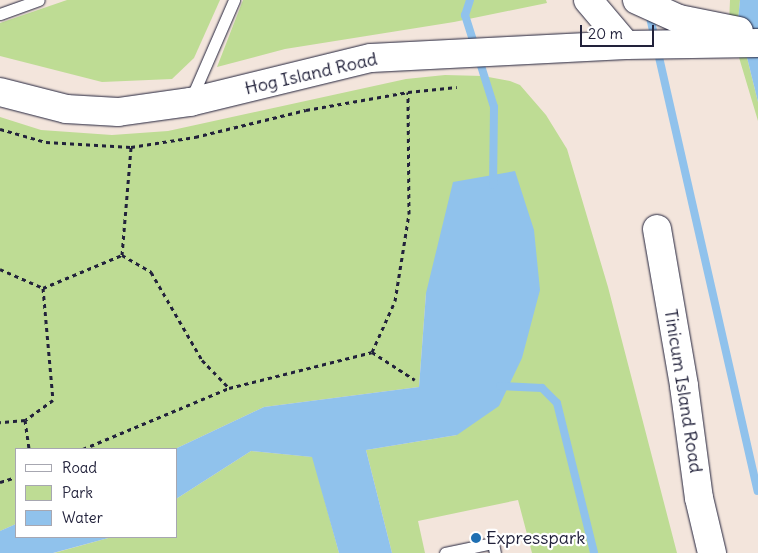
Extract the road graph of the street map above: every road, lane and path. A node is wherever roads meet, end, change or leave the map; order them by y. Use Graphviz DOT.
graph roads {
  1 [pos="39,0"];
  2 [pos="234,0"];
  3 [pos="588,0"];
  4 [pos="637,0"];
  5 [pos="0,14"];
  6 [pos="758,34"];
  7 [pos="758,43"];
  8 [pos="633,45"];
  9 [pos="457,87"];
  10 [pos="0,92"];
  11 [pos="408,92"];
  12 [pos="190,102"];
  13 [pos="0,129"];
  14 [pos="131,147"];
  15 [pos="657,229"];
  16 [pos="122,255"];
  17 [pos="0,269"];
  18 [pos="43,288"];
  19 [pos="372,352"];
  20 [pos="415,380"];
  21 [pos="230,388"];
  22 [pos="25,420"];
  23 [pos="0,422"];
  24 [pos="29,448"];
  25 [pos="85,448"];
  26 [pos="15,477"];
  27 [pos="0,482"];
  28 [pos="445,553"];
  29 [pos="496,553"];
  30 [pos="712,553"];
  1 -- 5 [label="lane"];
  2 -- 12 [label="lane"];
  3 -- 8 [label="street"];
  4 -- 6 [label="street"];
  7 -- 8 [label="street, Hog Island Road"];
  8 -- 12 [label="street, Hog Island Road"];
  9 -- 11 [label="path"];
  10 -- 12 [label="street, Hog Island Road"];
  11 -- 14 [label="path"];
  11 -- 19 [label="path"];
  13 -- 14 [label="path"];
  14 -- 16 [label="path"];
  15 -- 30 [label="street, Tinicum Island Road"];
  16 -- 18 [label="path"];
  16 -- 21 [label="path"];
  17 -- 18 [label="path"];
  18 -- 22 [label="path"];
  19 -- 20 [label="path"];
  19 -- 21 [label="path"];
  21 -- 25 [label="path"];
  22 -- 23 [label="path"];
  22 -- 24 [label="path"];
  26 -- 27 [label="path"];
  28 -- 29 [label="lane"];
}
